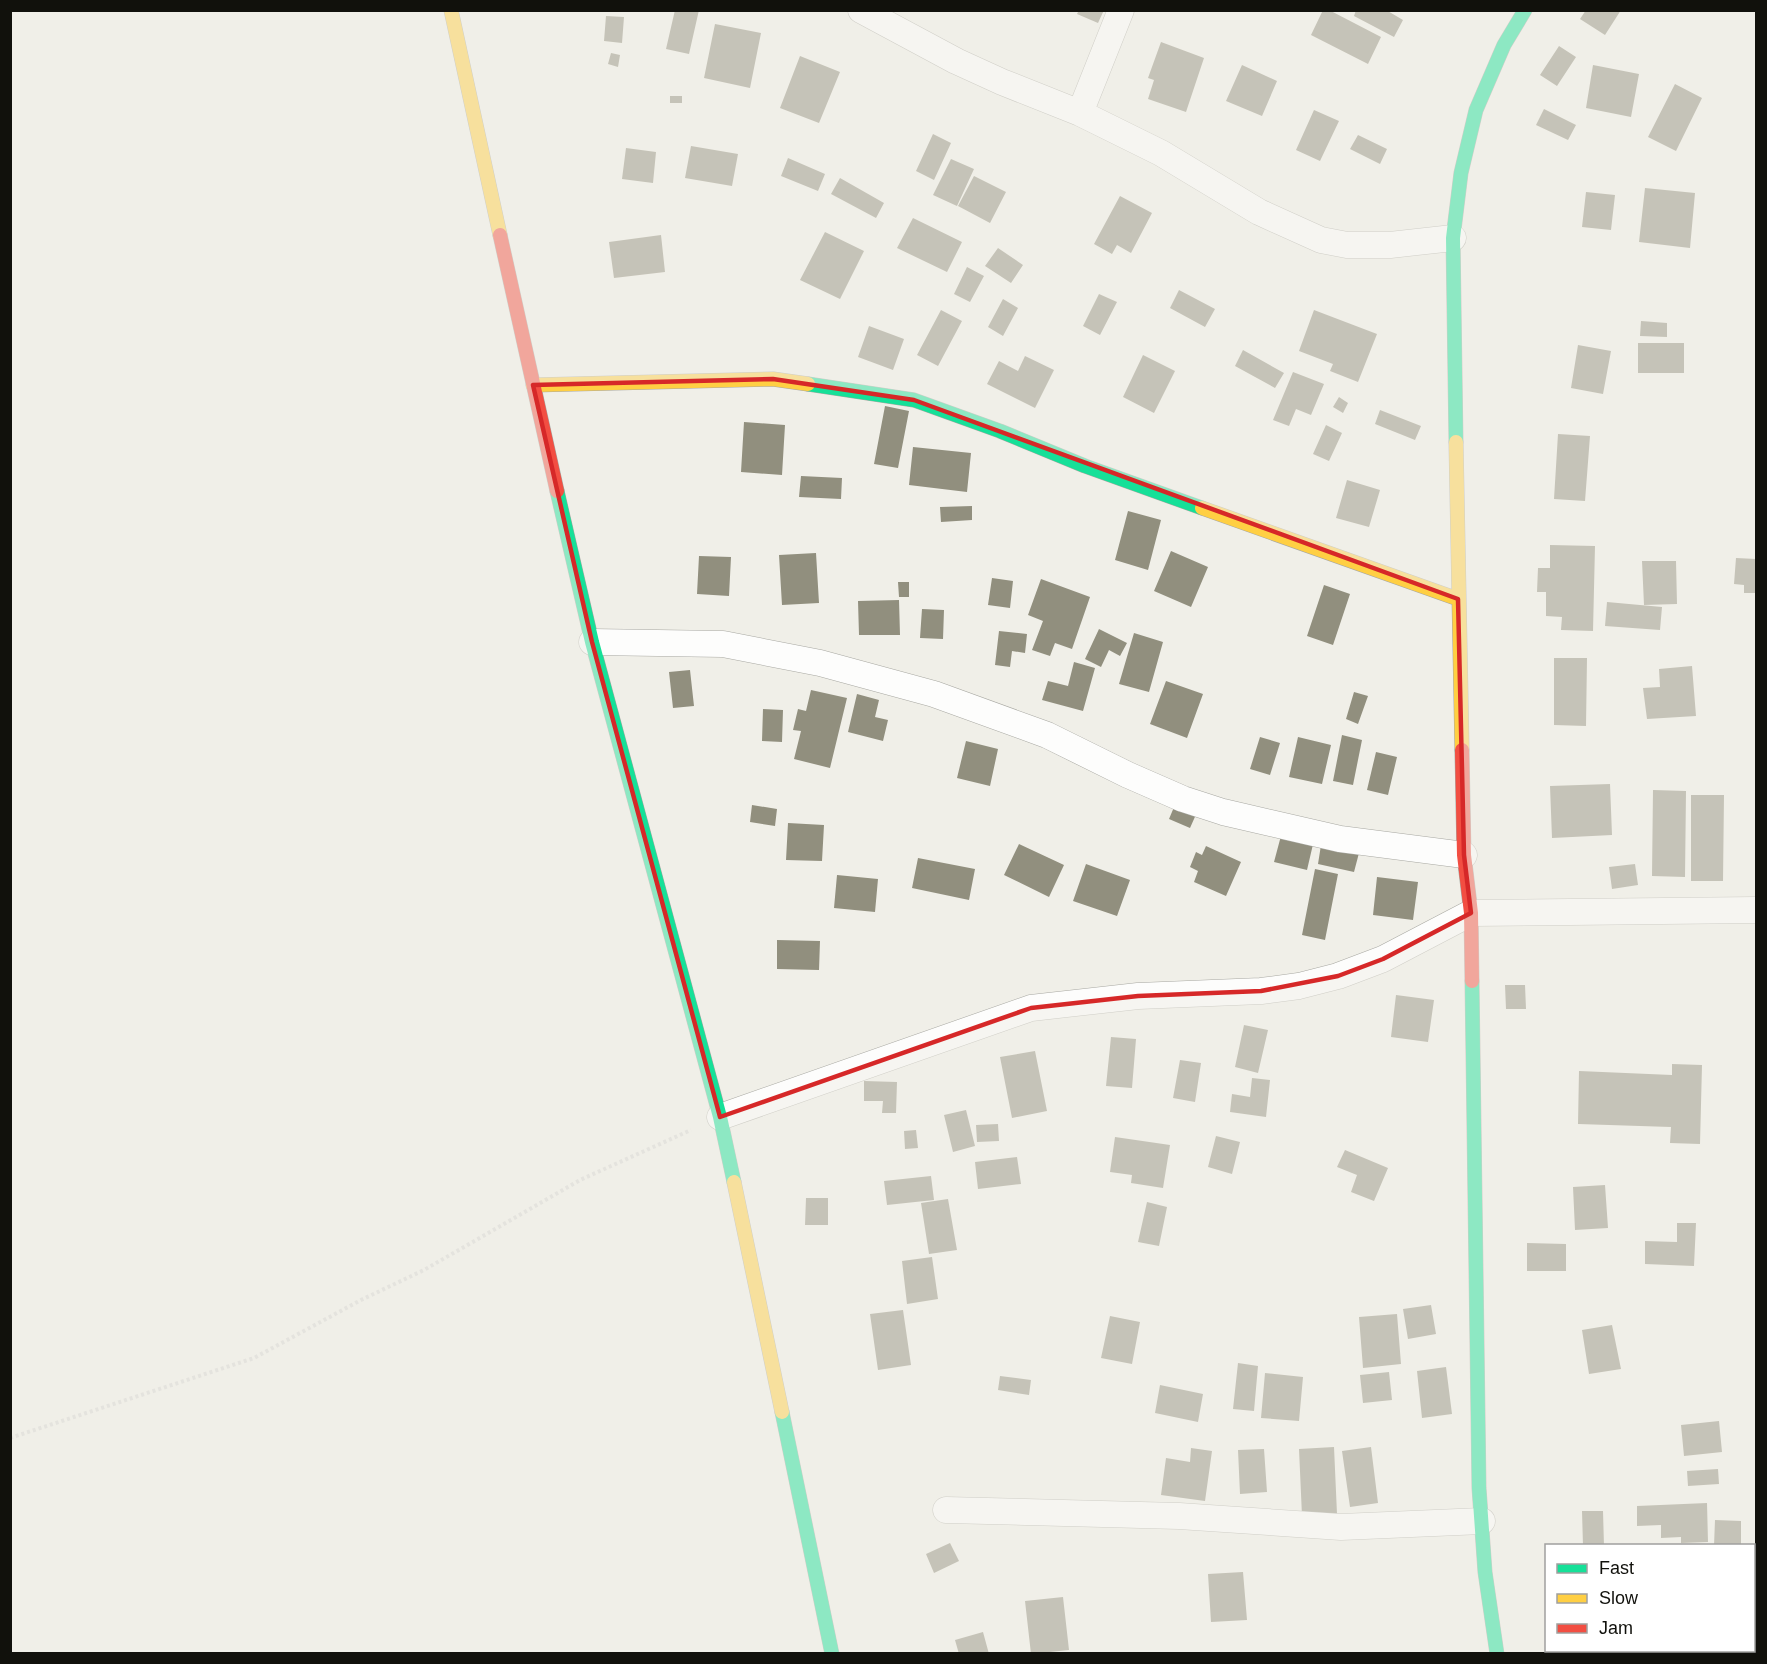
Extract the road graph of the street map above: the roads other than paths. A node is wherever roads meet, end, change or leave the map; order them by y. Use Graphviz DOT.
graph roads {
  1 [pos="451,10"];
  2 [pos="861,10"];
  3 [pos="1121,10"];
  4 [pos="1525,10"];
  5 [pos="1080,113"];
  6 [pos="1453,238"];
  7 [pos="533,386"];
  8 [pos="1458,599"];
  9 [pos="592,642"];
  10 [pos="1464,855"];
  11 [pos="1756,910"];
  12 [pos="1471,913"];
  13 [pos="720,1117"];
  14 [pos="946,1510"];
  15 [pos="1482,1521"];
  16 [pos="832,1653"];
  17 [pos="1497,1653"];
  1 -- 7 [label="street"];
  2 -- 5 [label="street"];
  3 -- 5 [label="street"];
  4 -- 6 [label="street"];
  5 -- 6 [label="street"];
  6 -- 8 [label="street"];
  7 -- 8 [label="street"];
  7 -- 9 [label="street"];
  8 -- 10 [label="street"];
  9 -- 10 [label="street"];
  9 -- 13 [label="street"];
  10 -- 12 [label="street"];
  11 -- 12 [label="street"];
  12 -- 13 [label="street"];
  12 -- 15 [label="street"];
  13 -- 16 [label="street"];
  14 -- 15 [label="street"];
  15 -- 17 [label="street"];
}
